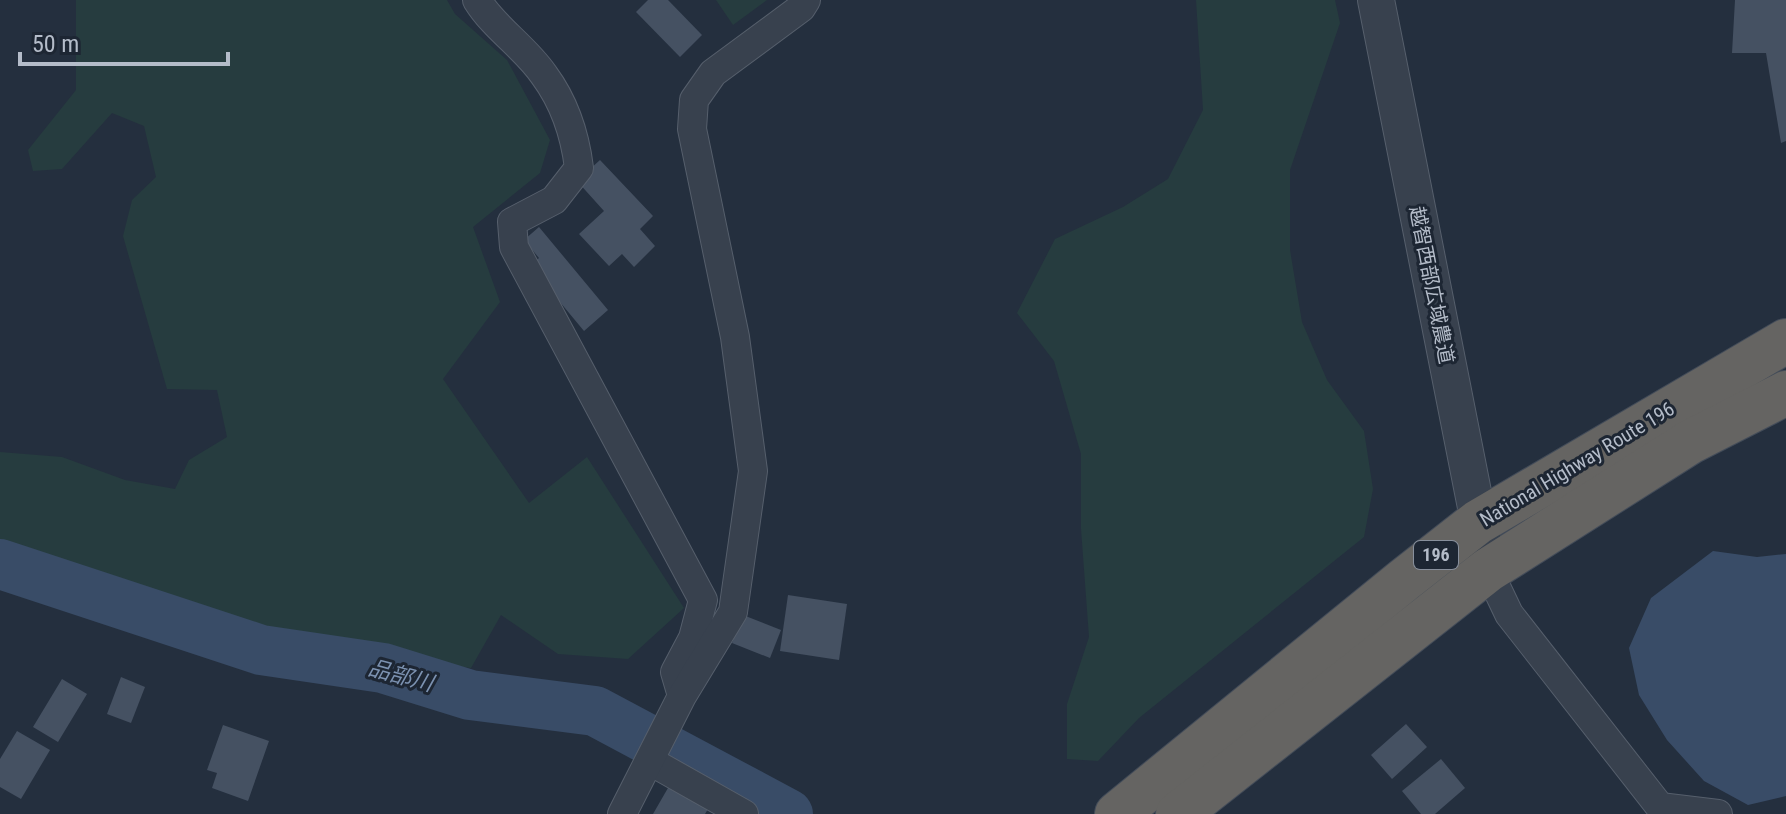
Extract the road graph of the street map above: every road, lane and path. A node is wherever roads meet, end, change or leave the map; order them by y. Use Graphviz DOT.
graph roads {
  1 [pos="477,0"];
  2 [pos="806,0"];
  3 [pos="1376,0"];
  4 [pos="1786,341"];
  5 [pos="1786,393"];
  6 [pos="1478,522"];
  7 [pos="1488,570"];
  8 [pos="682,696"];
  9 [pos="650,761"];
  10 [pos="1657,811"];
  11 [pos="622,814"];
  12 [pos="744,814"];
  13 [pos="1117,814"];
  14 [pos="1178,814"];
  15 [pos="1718,814"];
  1 -- 8 [label="street"];
  2 -- 8 [label="street"];
  3 -- 6 [label="street, 越智西部広域農道"];
  4 -- 6 [label="highway, National Highway Route 196 / 196"];
  5 -- 7 [label="highway, National Highway Route 196 / 196"];
  6 -- 7 [label="street, 越智西部広域農道"];
  6 -- 13 [label="highway, National Highway Route 196 / 196"];
  7 -- 10 [label="street"];
  7 -- 14 [label="highway, National Highway Route 196 / 196"];
  8 -- 9 [label="street"];
  9 -- 11 [label="street"];
  9 -- 12 [label="street"];
  10 -- 15 [label="street"];
}
